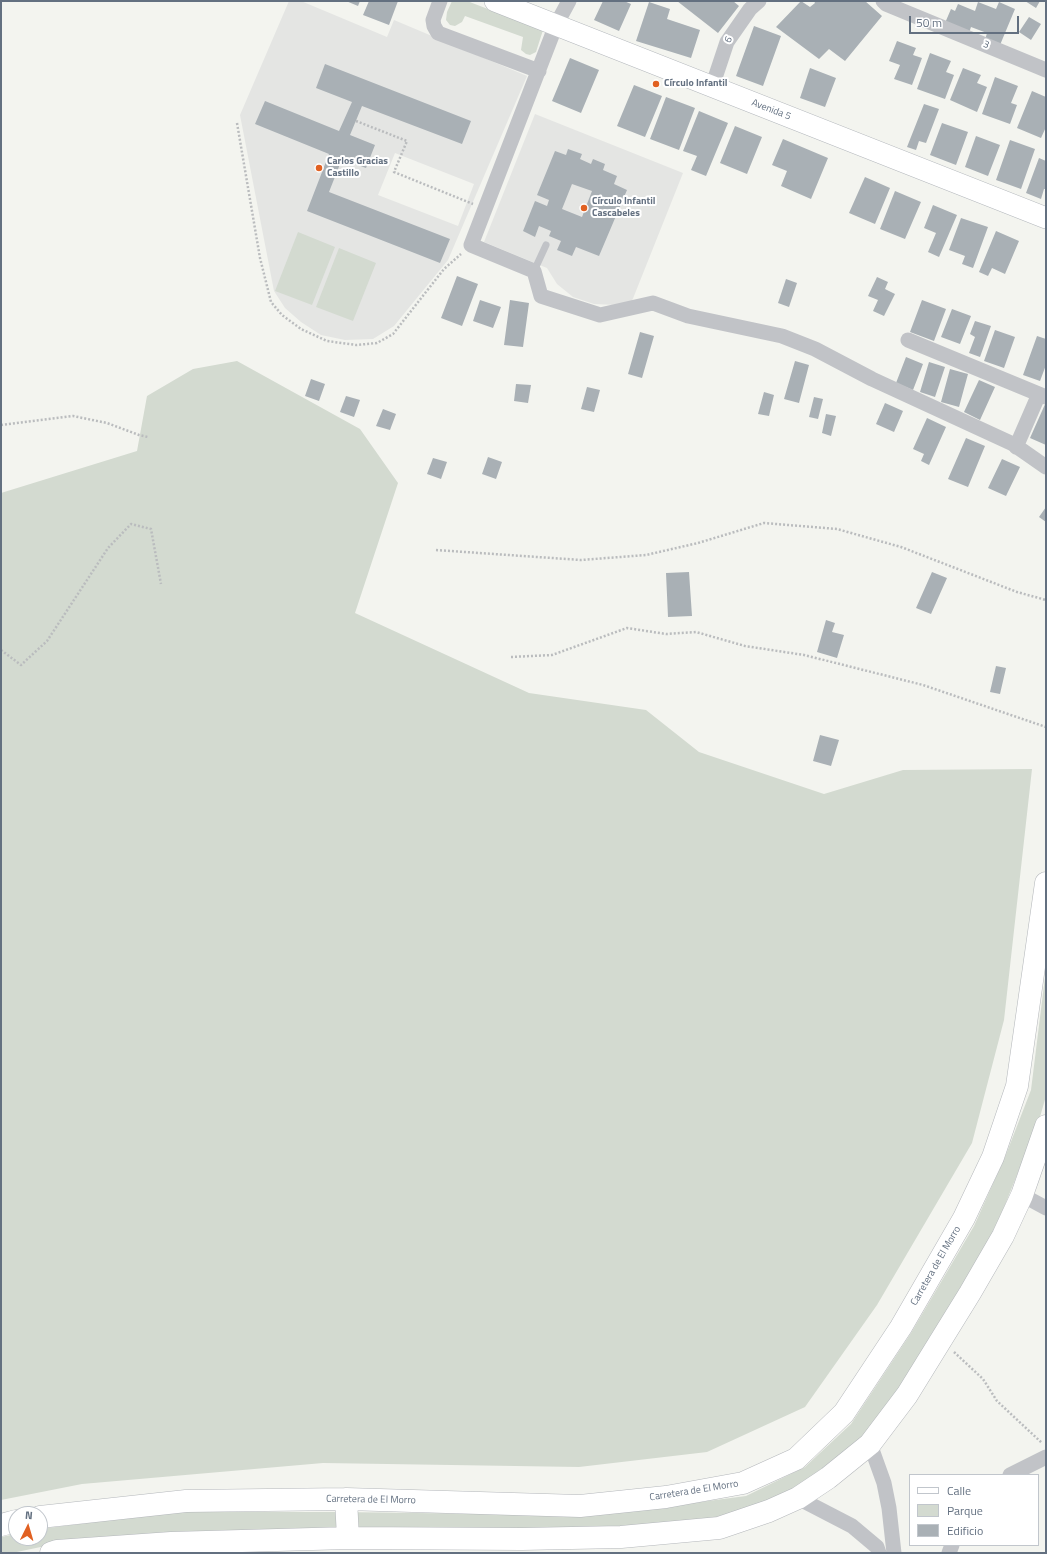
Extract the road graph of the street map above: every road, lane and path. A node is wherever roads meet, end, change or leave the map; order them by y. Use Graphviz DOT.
graph roads {
  1 [pos="440,1"];
  2 [pos="495,1"];
  3 [pos="569,1"];
  4 [pos="759,1"];
  5 [pos="883,1"];
  6 [pos="556,25"];
  7 [pos="1046,70"];
  8 [pos="539,71"];
  9 [pos="712,87"];
  10 [pos="356,120"];
  11 [pos="237,123"];
  12 [pos="486,209"];
  13 [pos="1046,218"];
  14 [pos="546,245"];
  15 [pos="471,246"];
  16 [pos="534,272"];
  17 [pos="908,340"];
  18 [pos="1043,396"];
  19 [pos="1,425"];
  20 [pos="148,437"];
  21 [pos="1016,447"];
  22 [pos="1046,467"];
  23 [pos="436,550"];
  24 [pos="161,584"];
  25 [pos="1046,600"];
  26 [pos="1,650"];
  27 [pos="511,657"];
  28 [pos="1046,727"];
  29 [pos="1046,883"];
  30 [pos="1046,1126"];
  31 [pos="1022,1195"];
  32 [pos="1046,1208"];
  33 [pos="941,1340"];
  34 [pos="870,1444"];
  35 [pos="1046,1446"];
  36 [pos="1046,1457"];
  37 [pos="1012,1474"];
  38 [pos="798,1498"];
  39 [pos="346,1499"];
  40 [pos="48,1516"];
  41 [pos="348,1538"];
  42 [pos="171,1543"];
  43 [pos="51,1553"];
  44 [pos="147,1553"];
  45 [pos="879,1553"];
  46 [pos="894,1553"];
  1 -- 8 [label="street"];
  2 -- 6 [label="street, Avenida 5"];
  3 -- 6 [label="street"];
  4 -- 9 [label="street, 6"];
  5 -- 7 [label="street, 3"];
  6 -- 8 [label="street"];
  6 -- 9 [label="street, Avenida 5"];
  8 -- 12 [label="street"];
  9 -- 13 [label="street, Avenida 5"];
  10 -- 12 [label="path"];
  11 -- 15 [label="path"];
  12 -- 15 [label="street"];
  14 -- 16 [label="lane"];
  15 -- 16 [label="street"];
  16 -- 21 [label="street"];
  17 -- 18 [label="street"];
  18 -- 21 [label="street"];
  19 -- 20 [label="path"];
  21 -- 22 [label="street"];
  23 -- 25 [label="path"];
  24 -- 26 [label="path"];
  27 -- 28 [label="path"];
  29 -- 39 [label="main road, Carretera de El Morro"];
  30 -- 31 [label="main road"];
  31 -- 32 [label="street"];
  31 -- 33 [label="main road"];
  33 -- 34 [label="main road"];
  33 -- 35 [label="path"];
  34 -- 38 [label="main road"];
  34 -- 46 [label="street"];
  36 -- 37 [label="street"];
  38 -- 41 [label="main road"];
  38 -- 45 [label="street"];
  39 -- 40 [label="main road, Carretera de El Morro"];
  39 -- 41 [label="main road"];
  41 -- 42 [label="main road"];
  42 -- 43 [label="main road"];
  42 -- 44 [label="street"];
}
